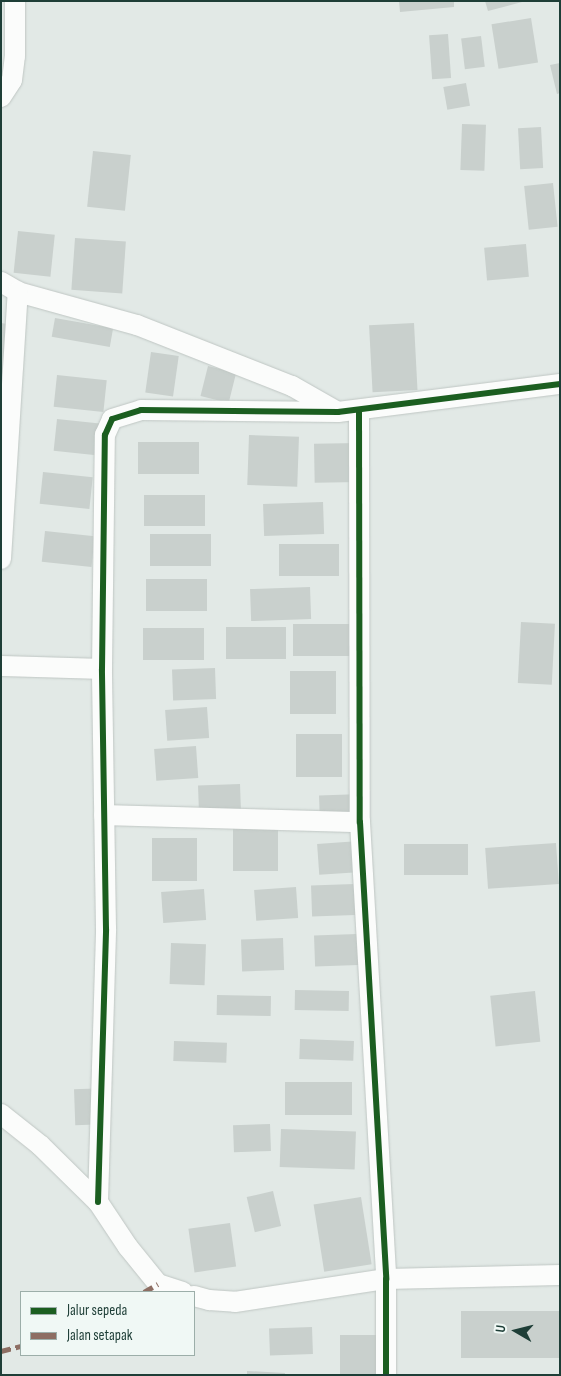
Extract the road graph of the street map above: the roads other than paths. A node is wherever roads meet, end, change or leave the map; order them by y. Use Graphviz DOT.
graph roads {
  1 [pos="15,1"];
  2 [pos="1,97"];
  3 [pos="9,287"];
  4 [pos="560,384"];
  5 [pos="359,410"];
  6 [pos="338,412"];
  7 [pos="1,559"];
  8 [pos="1,666"];
  9 [pos="102,669"];
  10 [pos="104,815"];
  11 [pos="360,822"];
  12 [pos="1,1114"];
  13 [pos="98,1202"];
  14 [pos="560,1275"];
  15 [pos="386,1279"];
  16 [pos="180,1291"];
  17 [pos="195,1296"];
  18 [pos="386,1375"];
  1 -- 2 [label="street"];
  3 -- 6 [label="street"];
  3 -- 7 [label="street"];
  4 -- 5 [label="street"];
  5 -- 6 [label="street"];
  5 -- 11 [label="street"];
  6 -- 9 [label="street"];
  8 -- 9 [label="street"];
  9 -- 10 [label="street"];
  10 -- 11 [label="street"];
  10 -- 13 [label="street"];
  11 -- 15 [label="street"];
  12 -- 13 [label="street"];
  13 -- 16 [label="street"];
  14 -- 15 [label="street"];
  15 -- 17 [label="street"];
  15 -- 18 [label="street"];
}
